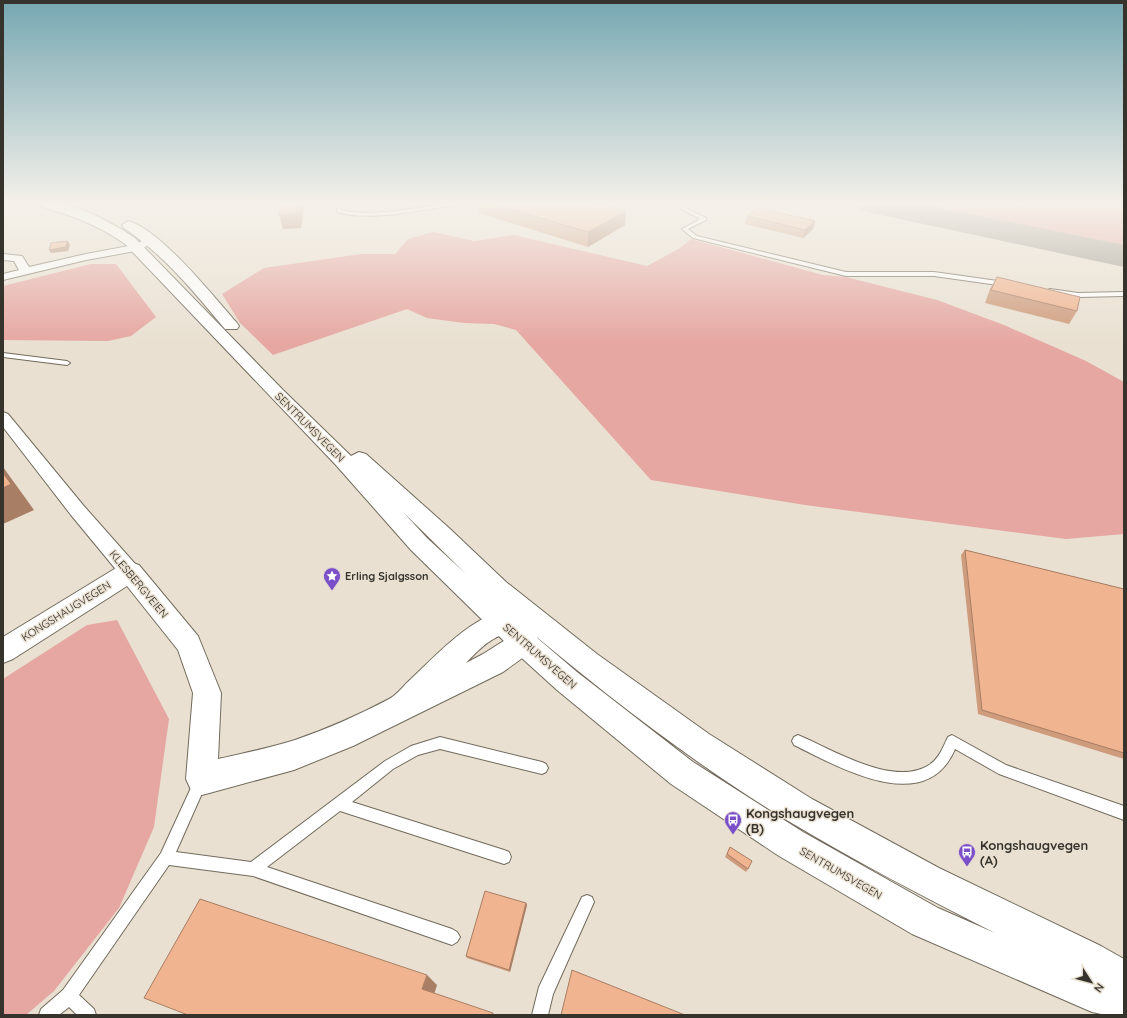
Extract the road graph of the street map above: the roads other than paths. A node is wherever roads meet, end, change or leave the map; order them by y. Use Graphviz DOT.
graph roads {
  1 [pos="111,251"];
  2 [pos="146,251"];
  3 [pos="151,251"];
  4 [pos="750,251"];
  5 [pos="3,257"];
  6 [pos="25,271"];
  7 [pos="3,277"];
  8 [pos="1009,285"];
  9 [pos="1040,289"];
  10 [pos="1124,294"];
  11 [pos="3,355"];
  12 [pos="67,363"];
  13 [pos="3,417"];
  14 [pos="130,572"];
  15 [pos="519,628"];
  16 [pos="3,650"];
  17 [pos="798,740"];
  18 [pos="542,768"];
  19 [pos="202,779"];
  20 [pos="338,804"];
  21 [pos="1124,813"];
  22 [pos="504,857"];
  23 [pos="166,858"];
  24 [pos="253,869"];
  25 [pos="587,902"];
  26 [pos="452,936"];
  27 [pos="1124,981"];
  28 [pos="68,996"];
  29 [pos="1124,999"];
  30 [pos="47,1015"];
  31 [pos="88,1015"];
  32 [pos="540,1015"];
  1 -- 6 [label="street"];
  2 -- 15 [label="main road, SENTRUMSVEGEN"];
  3 -- 15 [label="main road, SENTRUMSVEGEN"];
  4 -- 8 [label="lane"];
  5 -- 6 [label="street"];
  6 -- 7 [label="street"];
  9 -- 10 [label="lane"];
  11 -- 12 [label="lane"];
  13 -- 14 [label="street, KLESBERGVEIEN"];
  14 -- 16 [label="main road, KONGSHAUGVEGEN"];
  14 -- 19 [label="main road, KLESBERGVEIEN"];
  15 -- 19 [label="main road"];
  15 -- 27 [label="main road, SENTRUMSVEGEN"];
  15 -- 29 [label="main road, SENTRUMSVEGEN"];
  17 -- 21 [label="lane"];
  18 -- 20 [label="lane"];
  19 -- 23 [label="lane"];
  20 -- 22 [label="lane"];
  20 -- 24 [label="lane"];
  23 -- 24 [label="lane"];
  23 -- 28 [label="lane"];
  24 -- 26 [label="lane"];
  25 -- 32 [label="lane"];
  28 -- 30 [label="lane"];
  28 -- 31 [label="lane"];
}
